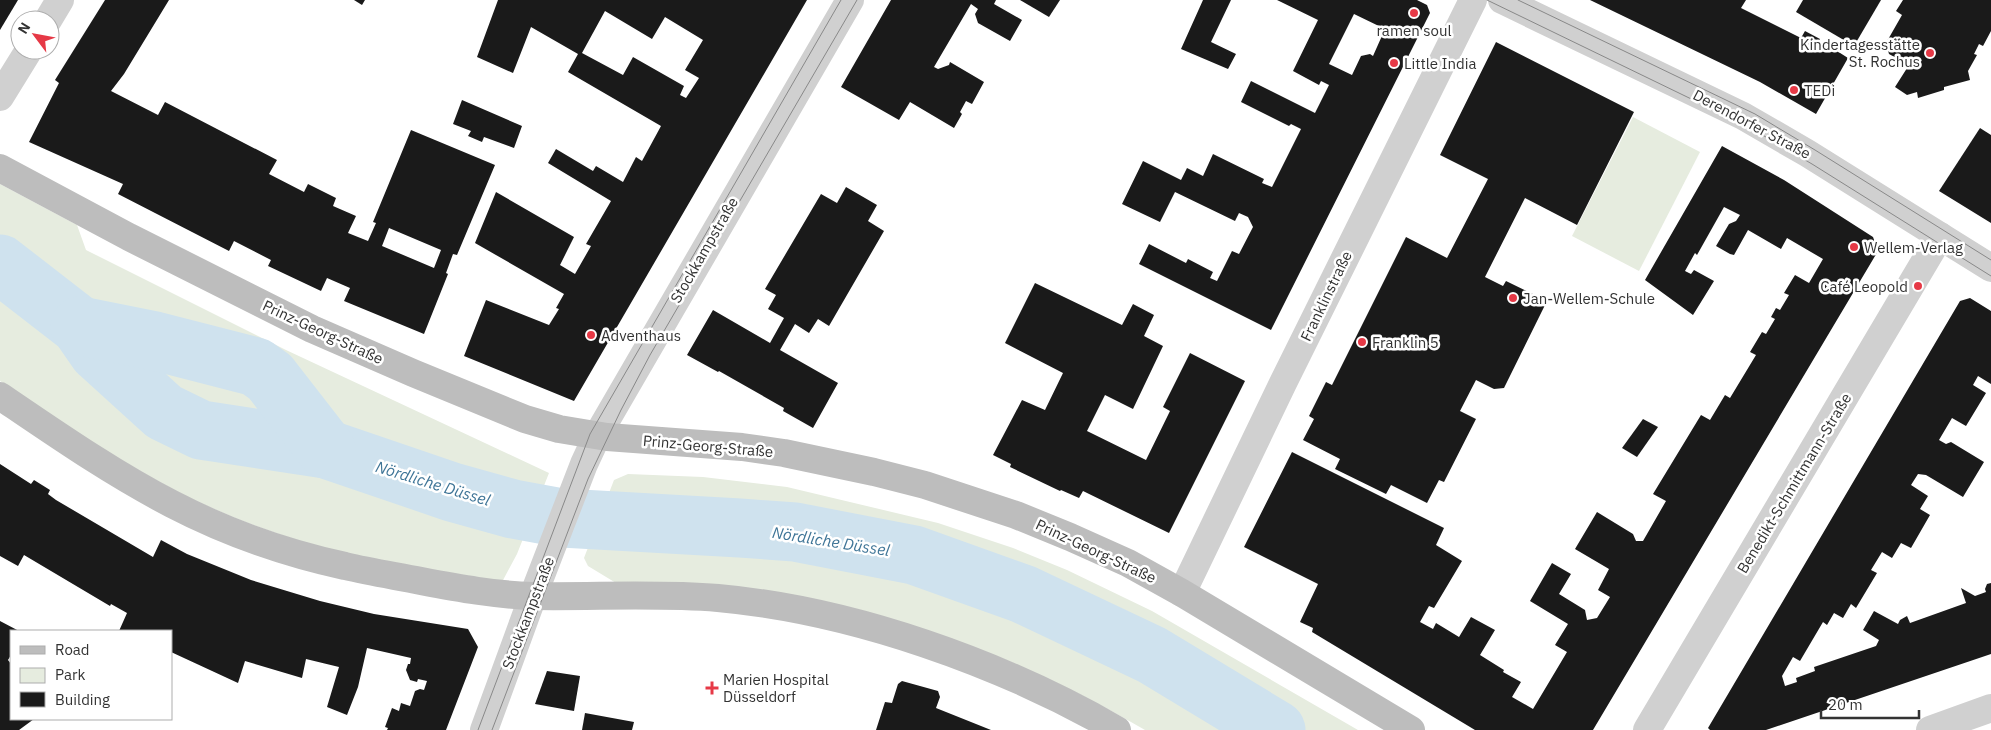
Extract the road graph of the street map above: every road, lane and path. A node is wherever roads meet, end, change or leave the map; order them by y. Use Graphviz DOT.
graph roads {
  1 [pos="850,0"];
  2 [pos="1473,0"];
  3 [pos="1502,0"];
  4 [pos="23,60"];
  5 [pos="0,98"];
  6 [pos="0,168"];
  7 [pos="1940,236"];
  8 [pos="1991,268"];
  9 [pos="0,396"];
  10 [pos="597,436"];
  11 [pos="1182,593"];
  12 [pos="533,596"];
  13 [pos="1991,708"];
  14 [pos="484,730"];
  15 [pos="1117,730"];
  16 [pos="1411,730"];
  17 [pos="1646,730"];
  18 [pos="1930,730"];
  1 -- 10 [label="street, Stockkampstraße"];
  2 -- 11 [label="street, Franklinstraße"];
  3 -- 7 [label="street, Derendorfer Straße"];
  4 -- 5 [label="street"];
  6 -- 10 [label="main road, Prinz-Georg-Straße"];
  7 -- 8 [label="street, Derendorfer Straße"];
  7 -- 17 [label="street, Benedikt-Schmittmann-Straße"];
  9 -- 12 [label="main road"];
  10 -- 11 [label="main road, Prinz-Georg-Straße"];
  10 -- 12 [label="street, Stockkampstraße"];
  11 -- 16 [label="main road, Prinz-Georg-Straße"];
  12 -- 14 [label="street, Stockkampstraße"];
  12 -- 15 [label="main road"];
  13 -- 18 [label="street"];
}
